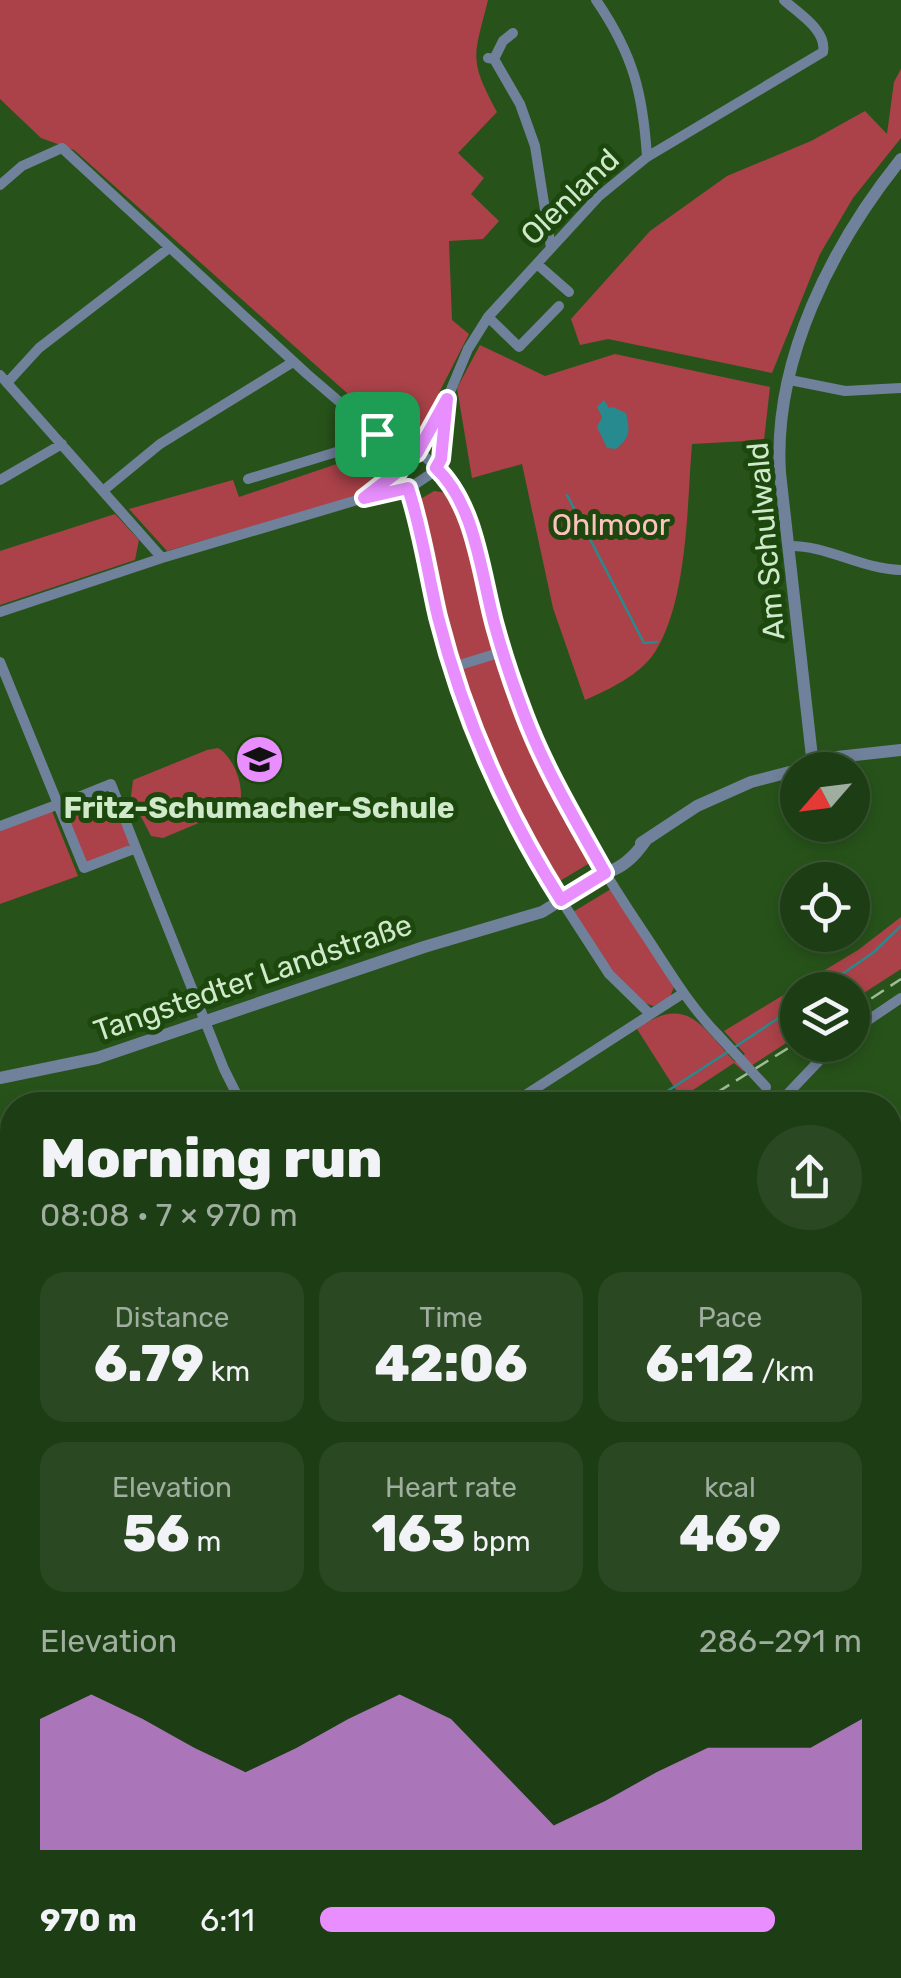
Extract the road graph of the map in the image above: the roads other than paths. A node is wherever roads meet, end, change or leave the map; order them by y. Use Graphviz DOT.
graph roads {
  1 [pos="596,0"];
  2 [pos="784,0"];
  3 [pos="513,32"];
  4 [pos="648,157"];
  5 [pos="901,159"];
  6 [pos="0,184"];
  7 [pos="169,248"];
  8 [pos="551,248"];
  9 [pos="537,264"];
  10 [pos="568,292"];
  11 [pos="559,306"];
  12 [pos="488,316"];
  13 [pos="294,362"];
  14 [pos="4,379"];
  15 [pos="790,380"];
  16 [pos="901,388"];
  17 [pos="447,399"];
  18 [pos="377,434"];
  19 [pos="62,444"];
  20 [pos="417,453"];
  21 [pos="436,468"];
  22 [pos="406,475"];
  23 [pos="248,479"];
  24 [pos="0,480"];
  25 [pos="104,490"];
  26 [pos="364,498"];
  27 [pos="788,546"];
  28 [pos="162,558"];
  29 [pos="901,570"];
  30 [pos="0,612"];
  31 [pos="502,652"];
  32 [pos="0,662"];
  33 [pos="452,667"];
  34 [pos="901,750"];
  35 [pos="811,752"];
  36 [pos="870,756"];
  37 [pos="780,776"];
  38 [pos="59,805"];
  39 [pos="0,826"];
  40 [pos="136,848"];
  41 [pos="605,873"];
  42 [pos="561,900"];
  43 [pos="682,994"];
  44 [pos="901,998"];
  45 [pos="895,1007"];
  46 [pos="650,1014"];
  47 [pos="205,1022"];
  48 [pos="870,1022"];
  49 [pos="818,1062"];
  50 [pos="0,1078"];
  51 [pos="236,1092"];
  52 [pos="530,1092"];
  53 [pos="770,1092"];
  54 [pos="791,1092"];
  1 -- 4 [label="street"];
  2 -- 4 [label="street, Olenland"];
  3 -- 8 [label="street"];
  4 -- 8 [label="street, Olenland"];
  5 -- 15 [label="street, Am Schulwald"];
  6 -- 7 [label="street"];
  7 -- 13 [label="street"];
  7 -- 14 [label="street"];
  8 -- 9 [label="street, Olenland"];
  9 -- 10 [label="street"];
  9 -- 12 [label="street, Olenland"];
  11 -- 12 [label="street"];
  12 -- 17 [label="street, Olenland"];
  13 -- 18 [label="street"];
  13 -- 25 [label="street"];
  14 -- 19 [label="street"];
  15 -- 16 [label="street"];
  15 -- 27 [label="street, Am Schulwald"];
  17 -- 20 [label="street, Olenland"];
  17 -- 21 [label="street, Olenland"];
  18 -- 20 [label="street"];
  18 -- 22 [label="street"];
  18 -- 23 [label="street"];
  19 -- 24 [label="street"];
  19 -- 25 [label="street"];
  20 -- 21 [label="street"];
  20 -- 22 [label="street, Olenland"];
  21 -- 22 [label="street"];
  21 -- 31 [label="street"];
  22 -- 26 [label="street"];
  22 -- 26 [label="street"];
  22 -- 33 [label="street"];
  25 -- 28 [label="street"];
  26 -- 28 [label="street"];
  27 -- 29 [label="street"];
  27 -- 35 [label="street, Am Schulwald"];
  28 -- 30 [label="street"];
  31 -- 33 [label="street"];
  31 -- 41 [label="street"];
  32 -- 38 [label="street"];
  33 -- 42 [label="street"];
  34 -- 36 [label="street, Tangstedter Landstraße"];
  37 -- 41 [label="street, Tangstedter Landstraße"];
  38 -- 39 [label="street"];
  38 -- 40 [label="street"];
  38 -- 40 [label="street"];
  40 -- 47 [label="street"];
  41 -- 42 [label="street, Tangstedter Landstraße"];
  41 -- 43 [label="street"];
  42 -- 46 [label="street"];
  42 -- 47 [label="street, Tangstedter Landstraße"];
  43 -- 46 [label="street"];
  43 -- 53 [label="street, bridge"];
  44 -- 45 [label="street"];
  45 -- 48 [label="street"];
  46 -- 52 [label="street"];
  47 -- 50 [label="street, Tangstedter Landstraße"];
  47 -- 51 [label="street"];
  49 -- 54 [label="street"];
}
